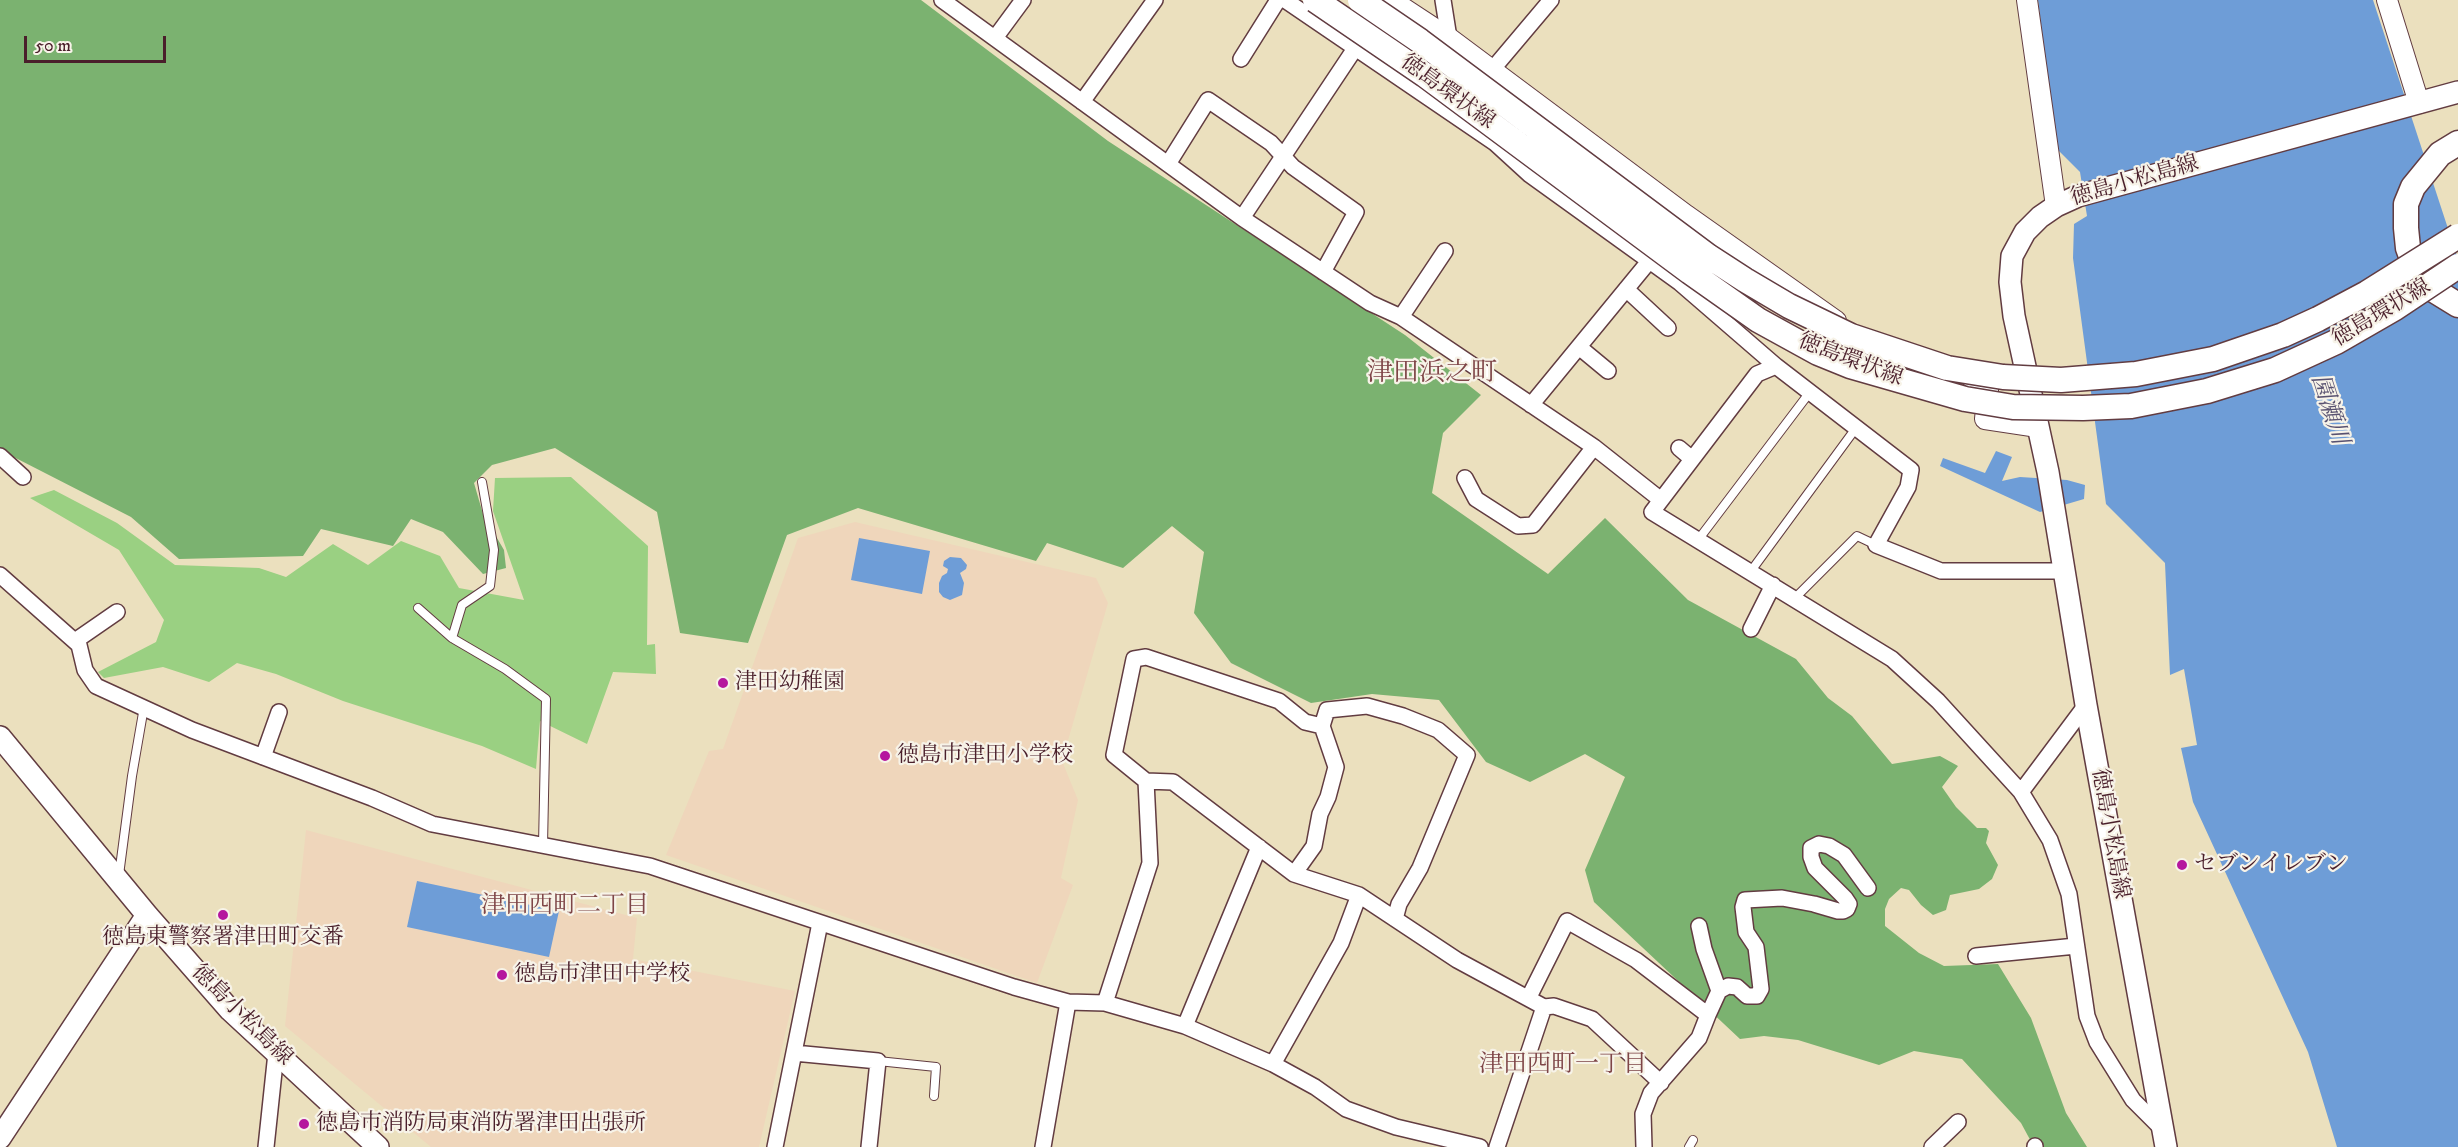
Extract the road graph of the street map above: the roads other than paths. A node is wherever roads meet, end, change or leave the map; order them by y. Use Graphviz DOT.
graph roads {
  1 [pos="942,0"];
  2 [pos="1023,0"];
  3 [pos="1155,0"];
  4 [pos="1278,0"];
  5 [pos="1285,0"];
  6 [pos="1315,0"];
  7 [pos="1360,0"];
  8 [pos="1383,0"];
  9 [pos="1390,0"];
  10 [pos="1443,0"];
  11 [pos="1551,0"];
  12 [pos="2027,0"];
  13 [pos="2387,0"];
  14 [pos="995,38"];
  15 [pos="1449,38"];
  16 [pos="1356,47"];
  17 [pos="1241,59"];
  18 [pos="1491,70"];
  19 [pos="2458,92"];
  20 [pos="1082,102"];
  21 [pos="2414,104"];
  22 [pos="1456,115"];
  23 [pos="2458,142"];
  24 [pos="1283,156"];
  25 [pos="1168,164"];
  26 [pos="2055,206"];
  27 [pos="1686,214"];
  28 [pos="1242,218"];
  29 [pos="2458,236"];
  30 [pos="1445,251"];
  31 [pos="1649,261"];
  32 [pos="2458,267"];
  33 [pos="1323,272"];
  34 [pos="1626,289"];
  35 [pos="2458,305"];
  36 [pos="1401,317"];
  37 [pos="1668,328"];
  38 [pos="1579,347"];
  39 [pos="1776,366"];
  40 [pos="1608,371"];
  41 [pos="1810,392"];
  42 [pos="1531,405"];
  43 [pos="2038,427"];
  44 [pos="1856,428"];
  45 [pos="1594,447"];
  46 [pos="1678,448"];
  47 [pos="0,456"];
  48 [pos="1692,459"];
  49 [pos="23,477"];
  50 [pos="1465,478"];
  51 [pos="482,482"];
  52 [pos="1661,500"];
  53 [pos="1698,540"];
  54 [pos="1876,545"];
  55 [pos="2063,570"];
  56 [pos="1750,571"];
  57 [pos="0,575"];
  58 [pos="1773,585"];
  59 [pos="1795,598"];
  60 [pos="418,608"];
  61 [pos="117,612"];
  62 [pos="1751,629"];
  63 [pos="453,638"];
  64 [pos="75,641"];
  65 [pos="2086,705"];
  66 [pos="144,707"];
  67 [pos="279,712"];
  68 [pos="1322,726"];
  69 [pos="0,737"];
  70 [pos="263,757"];
  71 [pos="1146,781"];
  72 [pos="2021,792"];
  73 [pos="543,845"];
  74 [pos="1259,847"];
  75 [pos="1294,874"];
  76 [pos="118,881"];
  77 [pos="1868,888"];
  78 [pos="1359,895"];
  79 [pos="147,915"];
  80 [pos="1395,919"];
  81 [pos="820,923"];
  82 [pos="1699,926"];
  83 [pos="2076,945"];
  84 [pos="1976,956"];
  85 [pos="1719,991"];
  86 [pos="1529,997"];
  87 [pos="1068,1002"];
  88 [pos="1105,1003"];
  89 [pos="1544,1006"];
  90 [pos="1708,1015"];
  91 [pos="1185,1026"];
  92 [pos="276,1053"];
  93 [pos="794,1053"];
  94 [pos="878,1062"];
  95 [pos="1273,1064"];
  96 [pos="1661,1083"];
  97 [pos="934,1096"];
  98 [pos="1958,1122"];
  99 [pos="0,1138"];
  100 [pos="2165,1139"];
  101 [pos="1436,1142"];
  102 [pos="266,1147"];
  103 [pos="378,1147"];
  104 [pos="775,1147"];
  105 [pos="868,1147"];
  106 [pos="1043,1147"];
  107 [pos="1480,1147"];
  108 [pos="1497,1147"];
  109 [pos="1644,1147"];
  110 [pos="1932,1147"];
  1 -- 14 [label="street"];
  2 -- 14 [label="street"];
  3 -- 20 [label="street"];
  4 -- 17 [label="street"];
  5 -- 16 [label="street"];
  6 -- 32 [label="main road, 徳島環状線, bridge"];
  7 -- 29 [label="main road, 徳島環状線, bridge"];
  8 -- 16 [label="street"];
  9 -- 15 [label="street"];
  10 -- 15 [label="street"];
  11 -- 18 [label="street"];
  12 -- 26 [label="street"];
  13 -- 21 [label="street"];
  14 -- 20 [label="street"];
  15 -- 18 [label="street"];
  16 -- 22 [label="street"];
  16 -- 24 [label="street"];
  18 -- 22 [label="street"];
  18 -- 27 [label="street"];
  19 -- 21 [label="main road, 徳島小松島線"];
  20 -- 25 [label="street"];
  21 -- 26 [label="main road, 徳島小松島線"];
  22 -- 31 [label="street"];
  23 -- 35 [label="main road, bridge"];
  24 -- 25 [label="street"];
  24 -- 28 [label="street"];
  24 -- 33 [label="street"];
  25 -- 28 [label="street"];
  26 -- 43 [label="main road, 徳島小松島線"];
  27 -- 31 [label="street"];
  27 -- 43 [label="street"];
  28 -- 33 [label="street"];
  30 -- 36 [label="street"];
  31 -- 34 [label="street"];
  31 -- 39 [label="street"];
  33 -- 36 [label="street"];
  34 -- 37 [label="street"];
  34 -- 38 [label="street"];
  36 -- 42 [label="street"];
  38 -- 40 [label="street"];
  38 -- 42 [label="street"];
  39 -- 41 [label="street"];
  39 -- 48 [label="street"];
  41 -- 44 [label="street"];
  41 -- 53 [label="lane"];
  42 -- 45 [label="street"];
  43 -- 55 [label="main road, 徳島小松島線"];
  44 -- 54 [label="street"];
  44 -- 56 [label="lane"];
  45 -- 50 [label="street"];
  45 -- 52 [label="street"];
  46 -- 48 [label="street"];
  47 -- 49 [label="street"];
  48 -- 52 [label="street"];
  51 -- 63 [label="lane"];
  52 -- 53 [label="street"];
  53 -- 56 [label="street"];
  54 -- 55 [label="street"];
  54 -- 59 [label="lane"];
  55 -- 65 [label="main road, 徳島小松島線"];
  56 -- 58 [label="street"];
  57 -- 64 [label="street"];
  58 -- 59 [label="street"];
  58 -- 62 [label="street"];
  59 -- 72 [label="street"];
  60 -- 63 [label="lane"];
  61 -- 64 [label="street"];
  63 -- 73 [label="lane"];
  64 -- 66 [label="street"];
  65 -- 72 [label="street"];
  65 -- 100 [label="main road, 徳島小松島線"];
  66 -- 70 [label="street"];
  66 -- 76 [label="lane"];
  67 -- 70 [label="street"];
  68 -- 71 [label="street"];
  68 -- 75 [label="street"];
  68 -- 80 [label="street"];
  69 -- 76 [label="main road, 徳島小松島線"];
  70 -- 73 [label="street"];
  71 -- 74 [label="street"];
  71 -- 88 [label="street"];
  72 -- 83 [label="street"];
  73 -- 81 [label="street"];
  74 -- 75 [label="street"];
  74 -- 91 [label="street"];
  75 -- 78 [label="street"];
  76 -- 79 [label="main road, 徳島小松島線"];
  77 -- 85 [label="street"];
  78 -- 80 [label="street"];
  78 -- 95 [label="street"];
  79 -- 92 [label="main road, 徳島小松島線"];
  79 -- 99 [label="main road"];
  80 -- 86 [label="street"];
  81 -- 87 [label="street"];
  81 -- 93 [label="street"];
  82 -- 85 [label="street"];
  83 -- 84 [label="street"];
  83 -- 100 [label="street"];
  85 -- 90 [label="street"];
  86 -- 89 [label="street"];
  86 -- 90 [label="street"];
  87 -- 88 [label="street"];
  87 -- 106 [label="street"];
  88 -- 91 [label="street"];
  89 -- 96 [label="street"];
  89 -- 108 [label="street"];
  90 -- 96 [label="street"];
  91 -- 95 [label="street"];
  92 -- 102 [label="street"];
  92 -- 103 [label="main road, 徳島小松島線"];
  93 -- 94 [label="street"];
  93 -- 104 [label="street"];
  94 -- 97 [label="lane"];
  94 -- 105 [label="street"];
  95 -- 101 [label="street"];
  96 -- 109 [label="street"];
  98 -- 110 [label="street"];
  101 -- 107 [label="street"];
}
